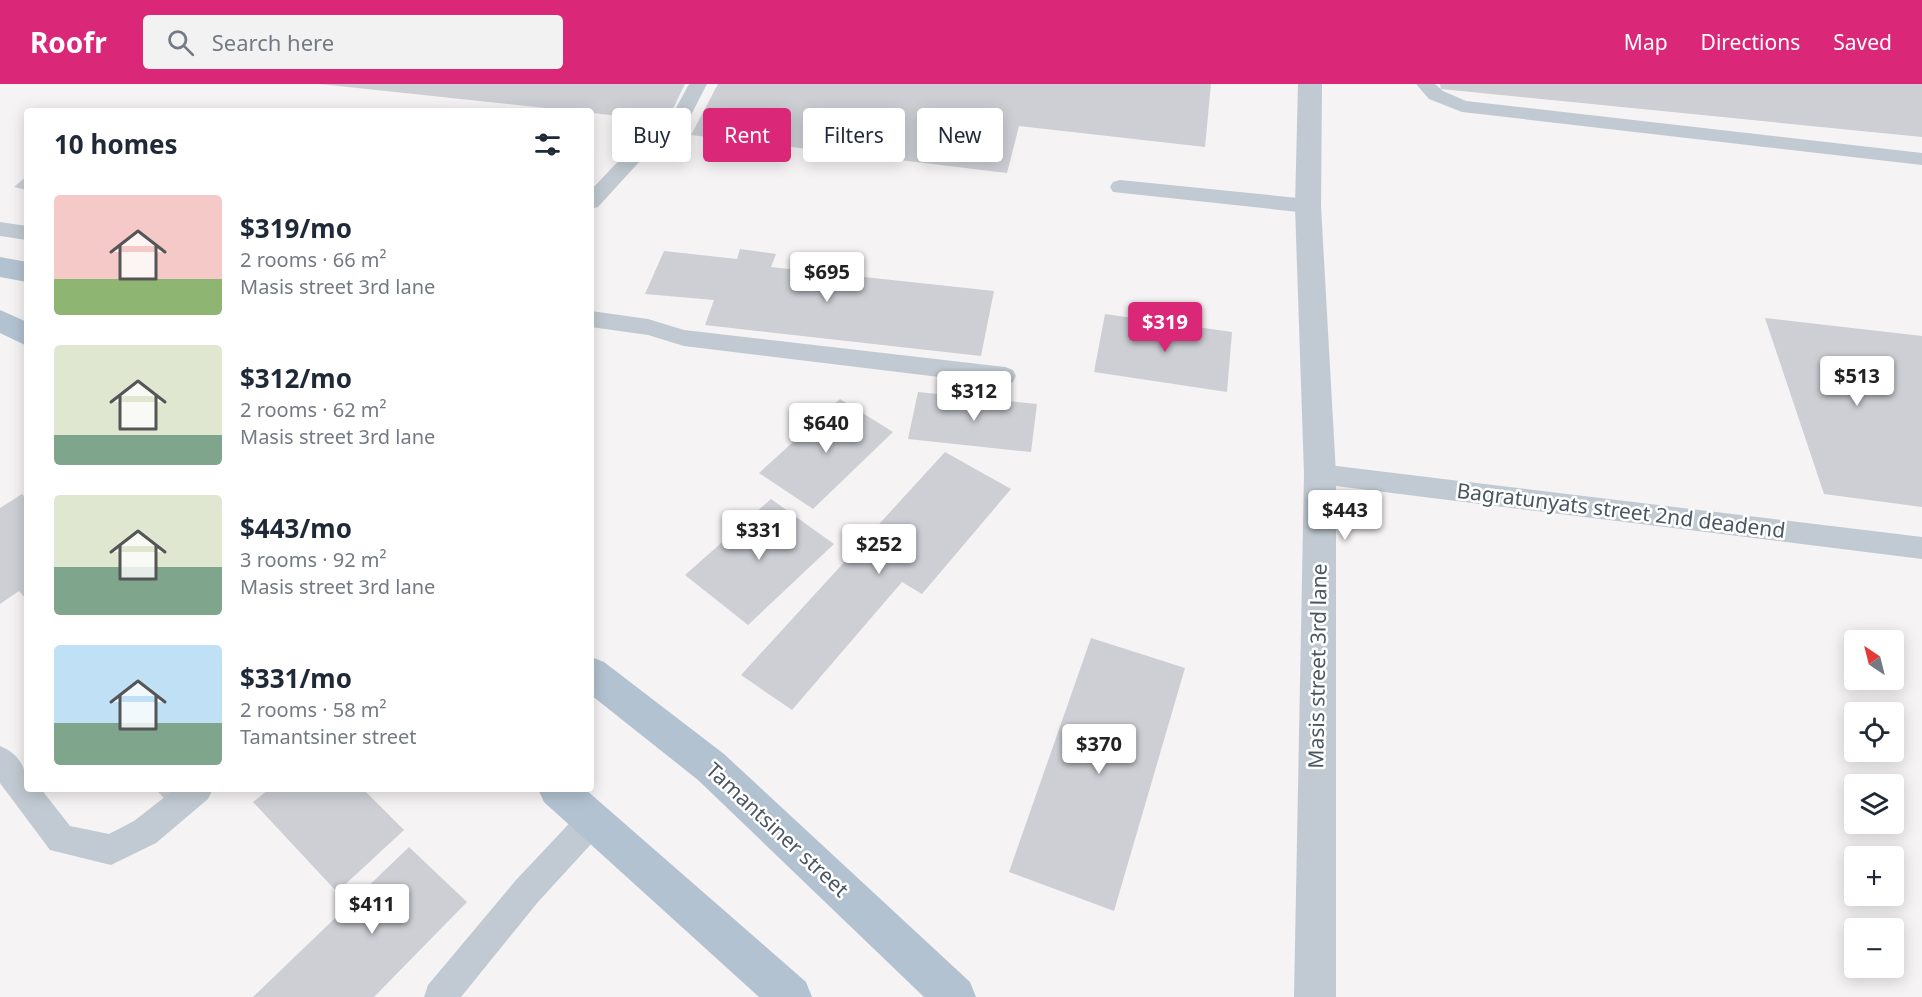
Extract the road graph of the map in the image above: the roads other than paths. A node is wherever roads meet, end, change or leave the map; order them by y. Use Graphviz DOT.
graph roads {
  1 [pos="698,84"];
  2 [pos="1310,84"];
  3 [pos="1425,84"];
  4 [pos="1922,159"];
  5 [pos="1120,187"];
  6 [pos="594,199"];
  7 [pos="1308,206"];
  8 [pos="0,229"];
  9 [pos="24,233"];
  10 [pos="0,267"];
  11 [pos="24,271"];
  12 [pos="594,319"];
  13 [pos="0,320"];
  14 [pos="24,333"];
  15 [pos="1005,376"];
  16 [pos="1320,474"];
  17 [pos="1922,548"];
  18 [pos="594,676"];
  19 [pos="0,760"];
  20 [pos="24,791"];
  21 [pos="25,792"];
  22 [pos="194,792"];
  23 [pos="560,792"];
  24 [pos="592,821"];
  25 [pos="440,997"];
  26 [pos="790,997"];
  27 [pos="955,997"];
  28 [pos="1315,997"];
  1 -- 6 [label="lane"];
  2 -- 7 [label="street, Masis street 3rd lane"];
  3 -- 4 [label="lane"];
  5 -- 7 [label="lane"];
  7 -- 16 [label="street, Masis street 3rd lane"];
  8 -- 9 [label="lane"];
  10 -- 11 [label="main road"];
  12 -- 15 [label="lane"];
  13 -- 14 [label="main road"];
  16 -- 17 [label="lane, Bagratunyats street 2nd deadend"];
  16 -- 28 [label="street, Masis street 3rd lane"];
  18 -- 27 [label="main road, Tamantsiner street"];
  19 -- 20 [label="lane"];
  21 -- 22 [label="lane"];
  23 -- 24 [label="main road"];
  24 -- 25 [label="lane"];
  24 -- 26 [label="main road"];
}
